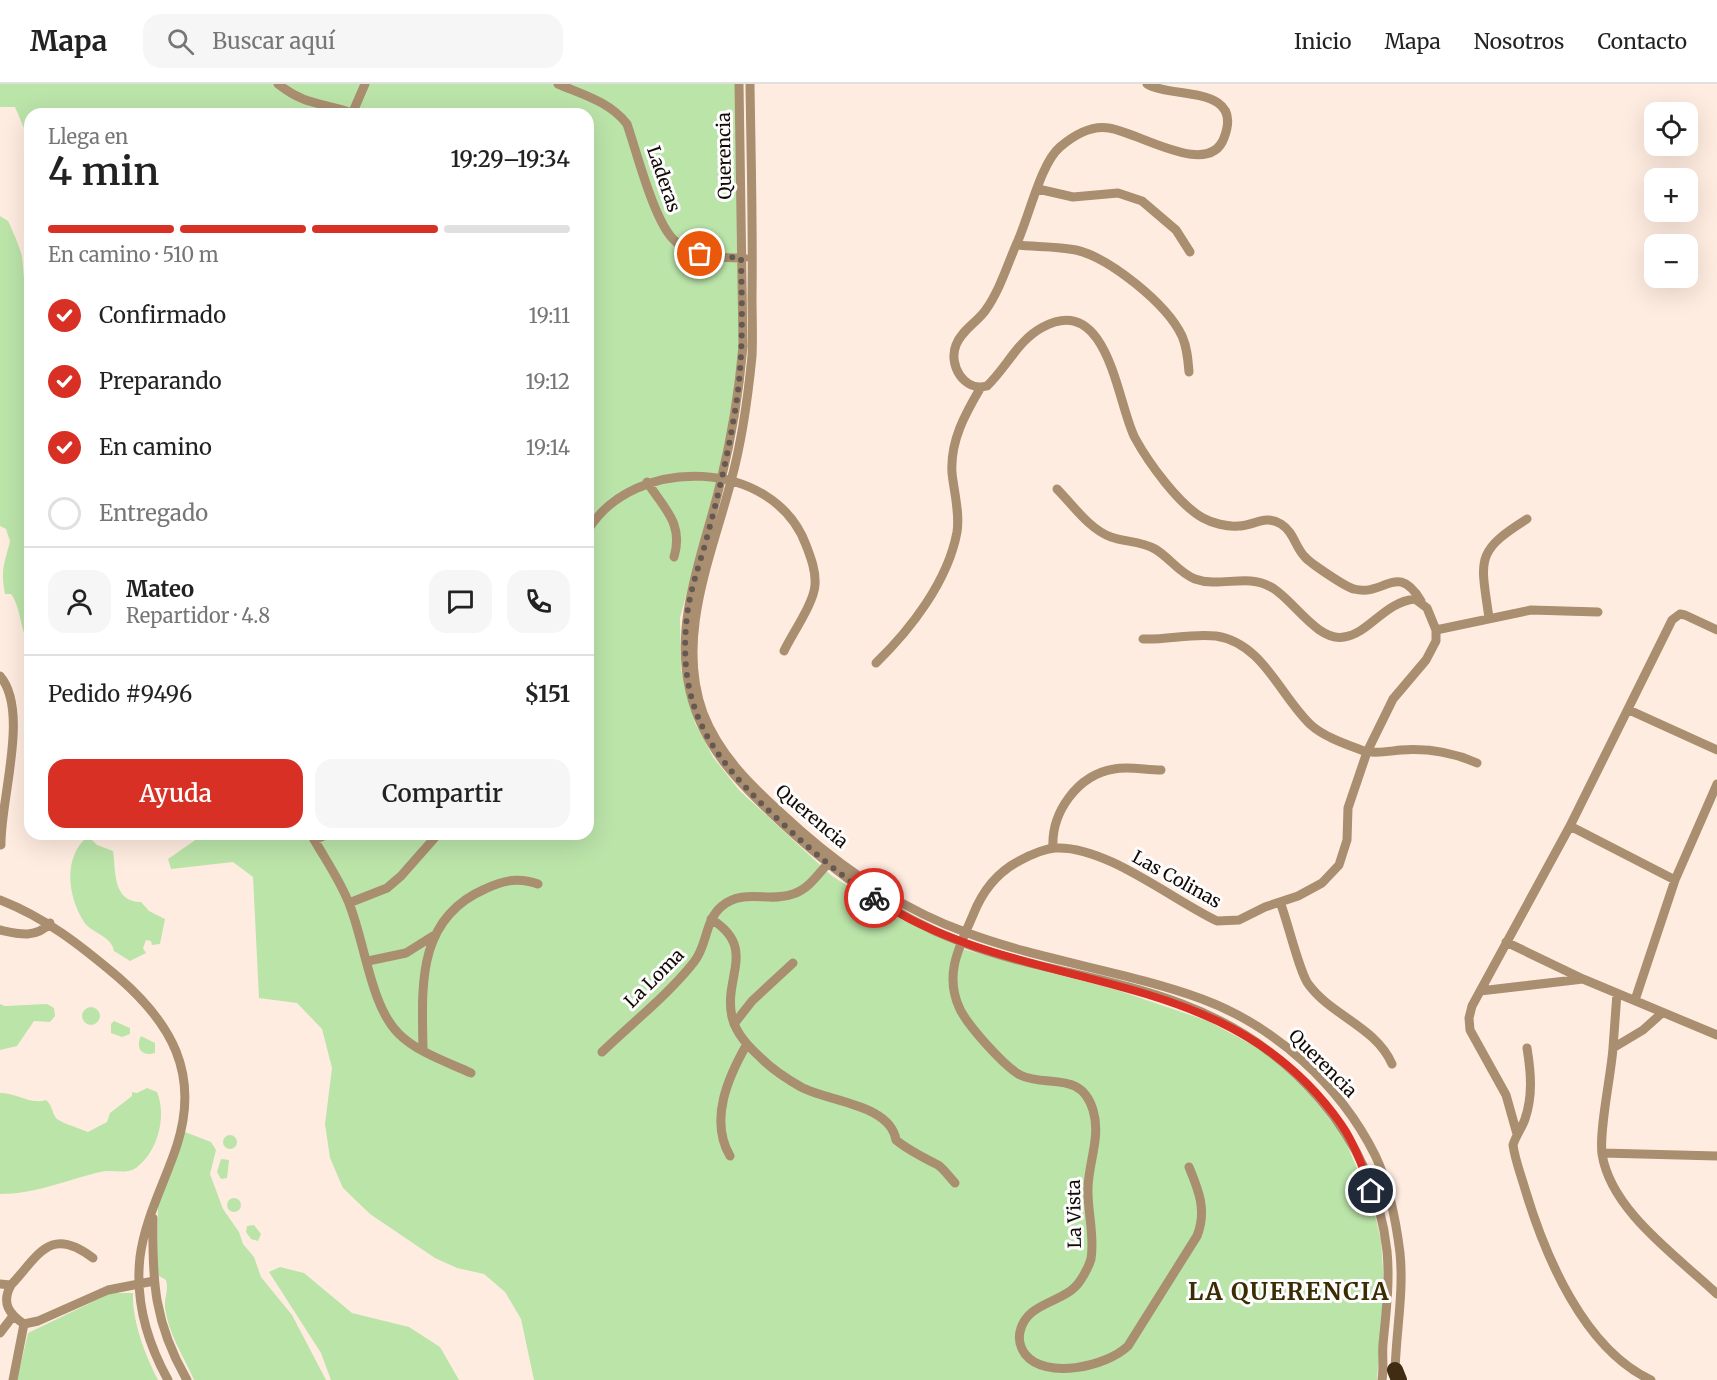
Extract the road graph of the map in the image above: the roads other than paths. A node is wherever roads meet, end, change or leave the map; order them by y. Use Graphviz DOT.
graph roads {
  1 [pos="278,84"];
  2 [pos="365,84"];
  3 [pos="558,84"];
  4 [pos="739,84"];
  5 [pos="750,84"];
  6 [pos="1147,84"];
  7 [pos="329,108"];
  8 [pos="355,108"];
  9 [pos="1038,189"];
  10 [pos="1016,246"];
  11 [pos="1190,252"];
  12 [pos="741,258"];
  13 [pos="753,258"];
  14 [pos="1189,372"];
  15 [pos="981,387"];
  16 [pos="727,480"];
  17 [pos="646,482"];
  18 [pos="1056,489"];
  19 [pos="594,519"];
  20 [pos="1527,519"];
  21 [pos="674,557"];
  22 [pos="1421,601"];
  23 [pos="1598,612"];
  24 [pos="1489,618"];
  25 [pos="1436,630"];
  26 [pos="1717,630"];
  27 [pos="1143,639"];
  28 [pos="784,651"];
  29 [pos="876,663"];
  30 [pos="0,676"];
  31 [pos="1629,710"];
  32 [pos="1717,750"];
  33 [pos="1367,752"];
  34 [pos="1477,763"];
  35 [pos="1161,770"];
  36 [pos="1717,784"];
  37 [pos="1569,826"];
  38 [pos="315,840"];
  39 [pos="433,840"];
  40 [pos="1,845"];
  41 [pos="1053,848"];
  42 [pos="830,861"];
  43 [pos="1675,880"];
  44 [pos="538,884"];
  45 [pos="0,900"];
  46 [pos="1280,902"];
  47 [pos="349,903"];
  48 [pos="902,915"];
  49 [pos="711,919"];
  50 [pos="50,923"];
  51 [pos="0,930"];
  52 [pos="965,933"];
  53 [pos="433,936"];
  54 [pos="961,942"];
  55 [pos="1506,942"];
  56 [pos="368,961"];
  57 [pos="793,963"];
  58 [pos="1583,979"];
  59 [pos="1115,980"];
  60 [pos="1480,991"];
  61 [pos="1617,993"];
  62 [pos="1635,1000"];
  63 [pos="1662,1013"];
  64 [pos="734,1024"];
  65 [pos="1717,1035"];
  66 [pos="747,1044"];
  67 [pos="1527,1048"];
  68 [pos="1613,1048"];
  69 [pos="423,1050"];
  70 [pos="602,1052"];
  71 [pos="1392,1064"];
  72 [pos="471,1073"];
  73 [pos="1517,1134"];
  74 [pos="1602,1153"];
  75 [pos="730,1155"];
  76 [pos="1717,1156"];
  77 [pos="1189,1167"];
  78 [pos="955,1183"];
  79 [pos="1390,1201"];
  80 [pos="1377,1206"];
  81 [pos="153,1210"];
  82 [pos="93,1258"];
  83 [pos="153,1281"];
  84 [pos="138,1283"];
  85 [pos="0,1284"];
  86 [pos="10,1285"];
  87 [pos="1717,1294"];
  88 [pos="13,1316"];
  89 [pos="1386,1319"];
  90 [pos="1399,1320"];
  91 [pos="24,1324"];
  92 [pos="0,1333"];
  93 [pos="1393,1377"];
  94 [pos="13,1380"];
  95 [pos="168,1380"];
  96 [pos="187,1380"];
  97 [pos="1651,1380"];
  1 -- 7 [label="street"];
  2 -- 8 [label="street"];
  3 -- 12 [label="street, Laderas"];
  4 -- 12 [label="street, Querencia"];
  5 -- 13 [label="street, Querencia"];
  6 -- 9 [label="street"];
  9 -- 10 [label="street"];
  9 -- 11 [label="street"];
  10 -- 14 [label="street"];
  10 -- 15 [label="street"];
  12 -- 13 [label="street, Laderas"];
  12 -- 16 [label="street, Querencia"];
  13 -- 16 [label="street, Querencia"];
  15 -- 22 [label="street"];
  15 -- 29 [label="street"];
  16 -- 17 [label="street"];
  16 -- 28 [label="street"];
  16 -- 42 [label="street, Querencia"];
  17 -- 19 [label="street"];
  17 -- 21 [label="street"];
  18 -- 22 [label="street"];
  20 -- 24 [label="street"];
  22 -- 25 [label="street"];
  23 -- 24 [label="street"];
  24 -- 25 [label="street"];
  25 -- 33 [label="street, Las Colinas"];
  26 -- 31 [label="street"];
  27 -- 33 [label="street"];
  30 -- 40 [label="street"];
  31 -- 32 [label="street"];
  31 -- 37 [label="street"];
  33 -- 34 [label="street"];
  33 -- 46 [label="street, Las Colinas"];
  35 -- 41 [label="street"];
  36 -- 43 [label="street"];
  37 -- 43 [label="street"];
  37 -- 55 [label="street"];
  38 -- 47 [label="street"];
  39 -- 47 [label="street"];
  41 -- 46 [label="street, Las Colinas"];
  41 -- 52 [label="street, Las Colinas"];
  42 -- 48 [label="street, Querencia"];
  42 -- 49 [label="street, La Loma"];
  42 -- 52 [label="street, Querencia"];
  43 -- 62 [label="street"];
  44 -- 53 [label="street"];
  45 -- 50 [label="street"];
  46 -- 71 [label="street"];
  47 -- 56 [label="street"];
  48 -- 52 [label="street"];
  48 -- 54 [label="street, Querencia"];
  49 -- 64 [label="street"];
  49 -- 70 [label="street, La Loma"];
  50 -- 51 [label="street"];
  50 -- 81 [label="street"];
  52 -- 54 [label="street, Las Colinas"];
  52 -- 59 [label="street, Querencia"];
  53 -- 56 [label="street"];
  53 -- 69 [label="street"];
  54 -- 59 [label="street, Querencia"];
  54 -- 77 [label="street, La Vista"];
  55 -- 58 [label="street"];
  55 -- 60 [label="street"];
  56 -- 69 [label="street"];
  57 -- 64 [label="street"];
  58 -- 60 [label="street"];
  58 -- 61 [label="street"];
  59 -- 79 [label="street, Querencia"];
  59 -- 80 [label="street, Querencia"];
  60 -- 73 [label="street"];
  61 -- 62 [label="street"];
  61 -- 68 [label="street"];
  62 -- 63 [label="street"];
  63 -- 65 [label="street"];
  63 -- 68 [label="street"];
  64 -- 66 [label="street"];
  66 -- 75 [label="street"];
  66 -- 78 [label="street"];
  67 -- 73 [label="street"];
  68 -- 74 [label="street"];
  69 -- 72 [label="street"];
  73 -- 97 [label="street"];
  74 -- 76 [label="street"];
  74 -- 87 [label="street"];
  79 -- 80 [label="street"];
  79 -- 90 [label="street, Querencia"];
  80 -- 89 [label="street, Querencia"];
  81 -- 83 [label="street"];
  81 -- 84 [label="street"];
  82 -- 86 [label="street"];
  83 -- 84 [label="street"];
  83 -- 96 [label="street"];
  84 -- 91 [label="street"];
  84 -- 95 [label="street"];
  85 -- 86 [label="street"];
  86 -- 88 [label="street"];
  88 -- 91 [label="street"];
  88 -- 92 [label="street"];
  89 -- 90 [label="street"];
  89 -- 93 [label="street, Querencia"];
  90 -- 93 [label="street, Querencia"];
  91 -- 94 [label="street"];
}
